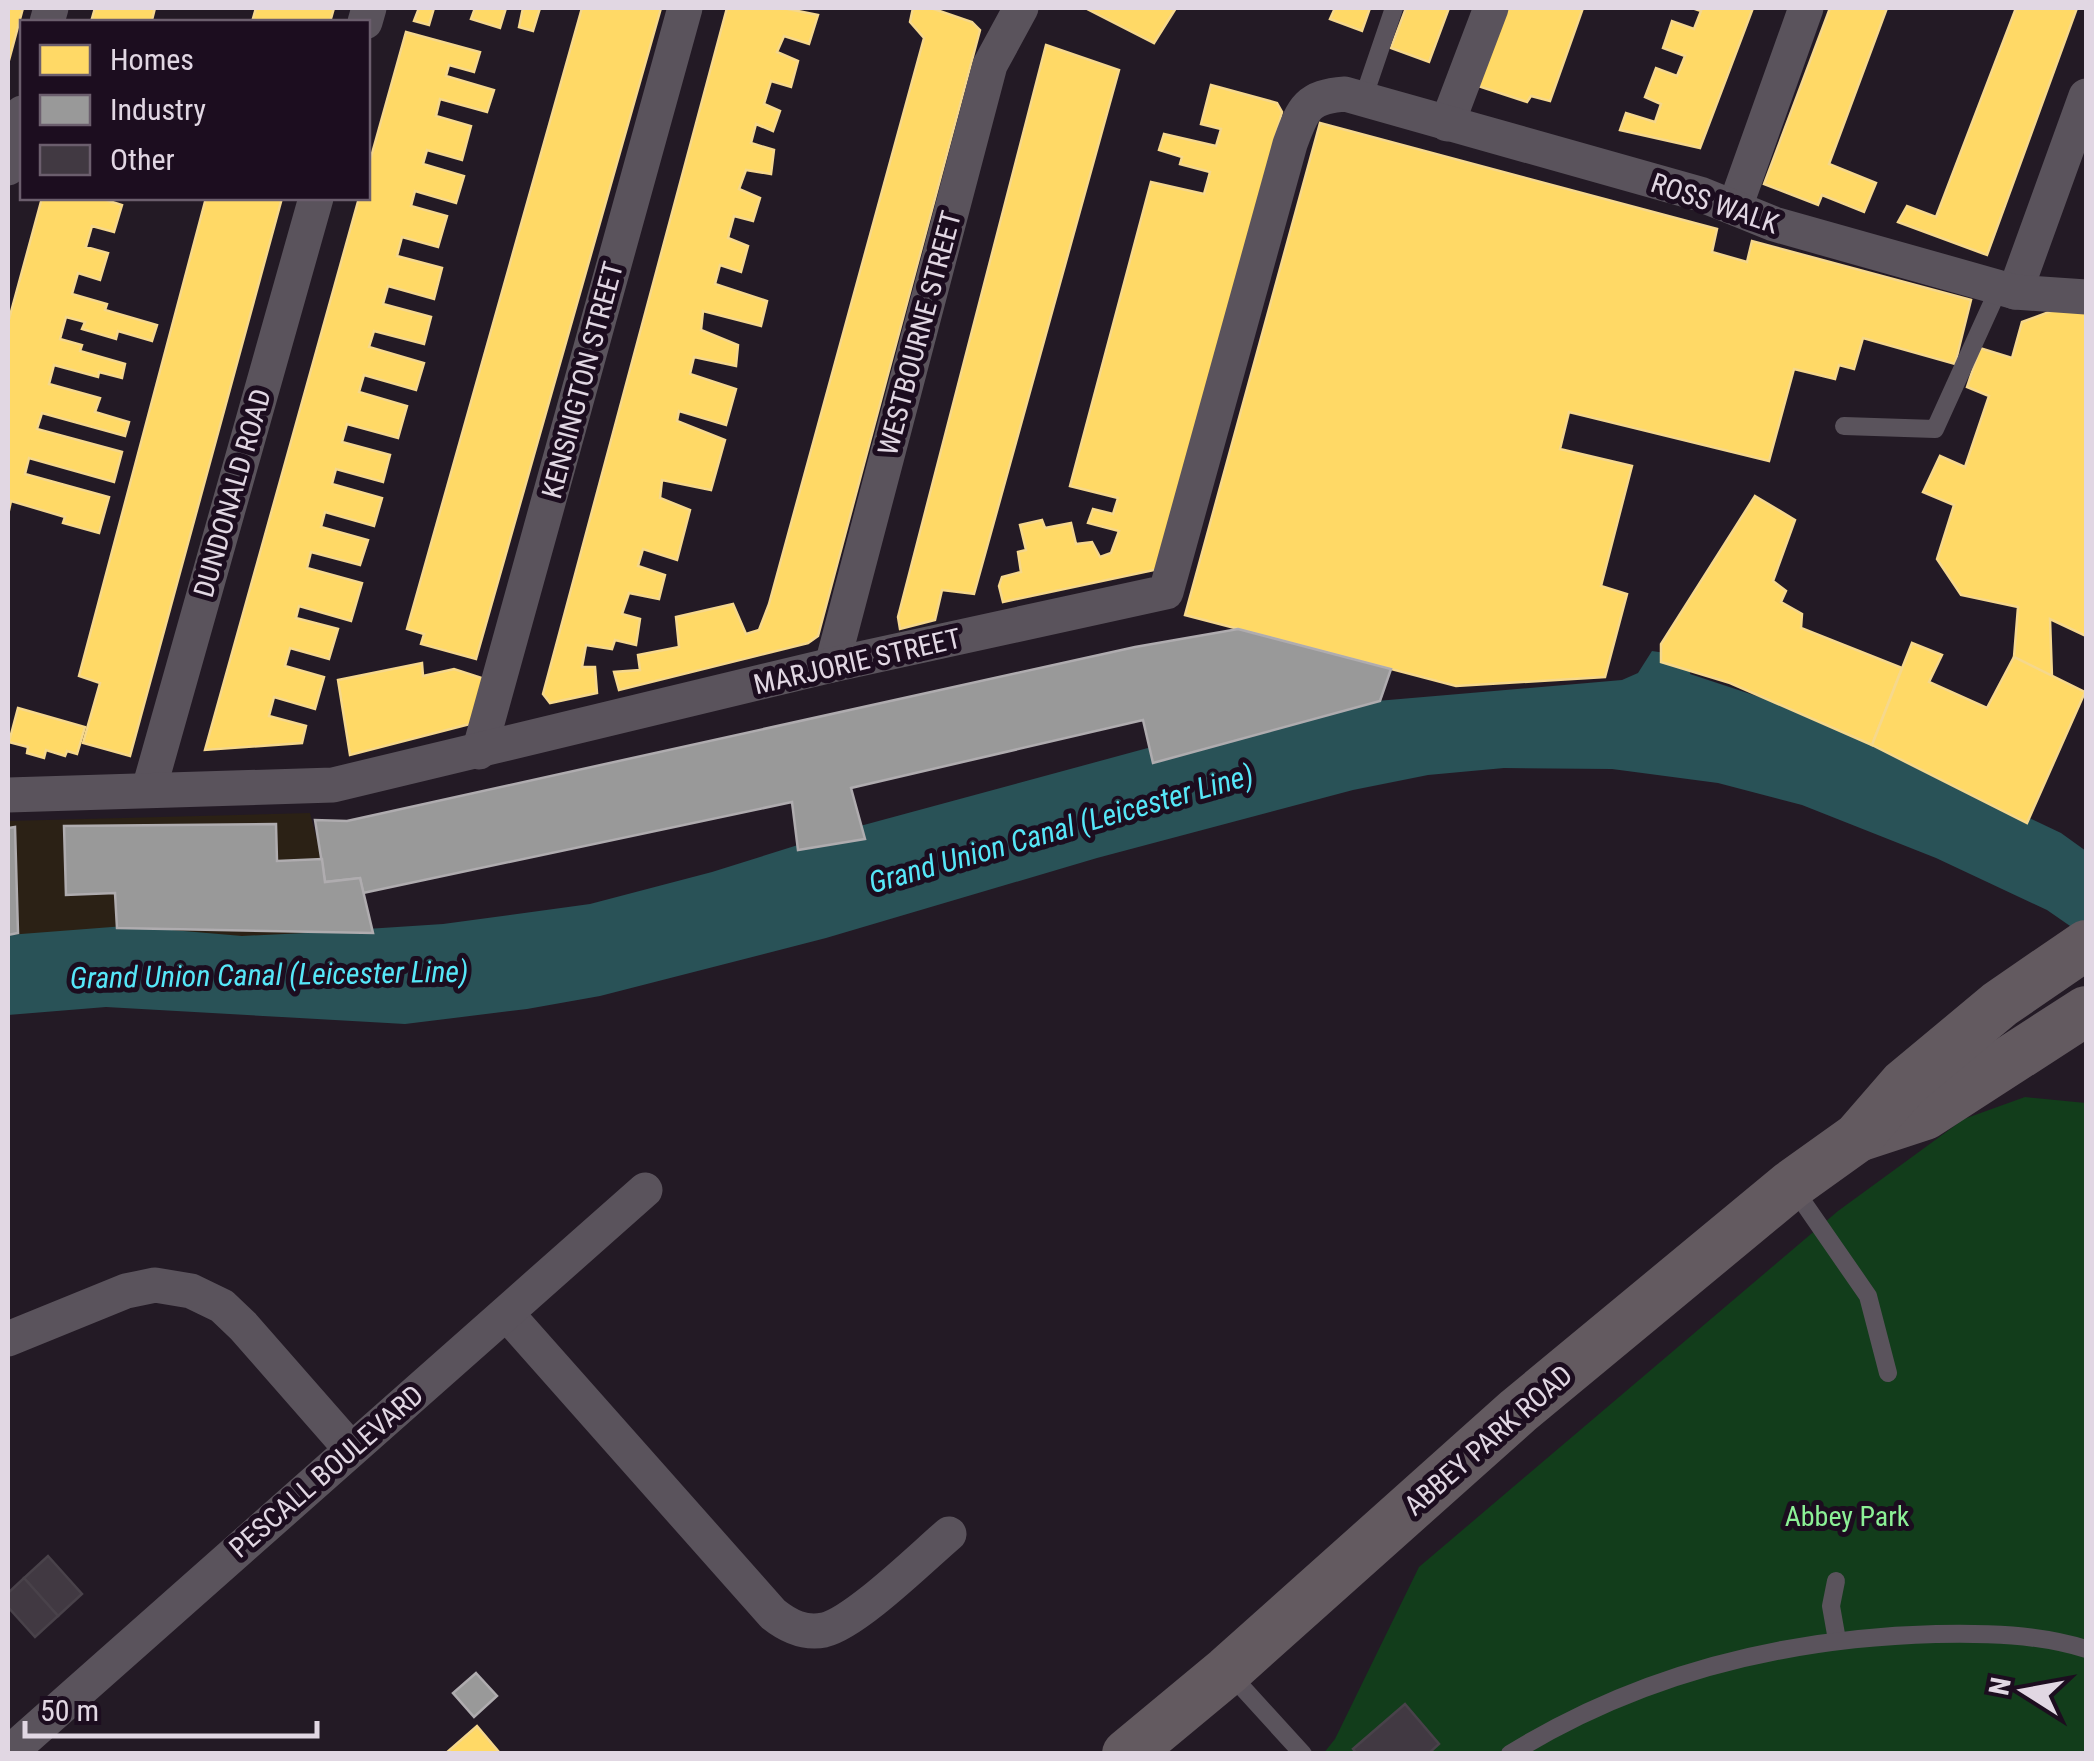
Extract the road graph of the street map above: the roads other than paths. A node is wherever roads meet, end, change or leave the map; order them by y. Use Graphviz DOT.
graph roads {
  1 [pos="685,8"];
  2 [pos="1021,8"];
  3 [pos="1394,8"];
  4 [pos="1490,8"];
  5 [pos="1806,8"];
  6 [pos="2086,96"];
  7 [pos="1354,97"];
  8 [pos="20,121"];
  9 [pos="1447,124"];
  10 [pos="8,168"];
  11 [pos="315,200"];
  12 [pos="1735,208"];
  13 [pos="2007,290"];
  14 [pos="2086,298"];
  15 [pos="1844,426"];
  16 [pos="832,665"];
  17 [pos="479,752"];
  18 [pos="149,789"];
  19 [pos="8,795"];
  20 [pos="2067,958"];
  21 [pos="2076,1018"];
  22 [pos="1858,1137"];
  23 [pos="1792,1185"];
  24 [pos="645,1190"];
  25 [pos="507,1314"];
  26 [pos="8,1338"];
  27 [pos="1888,1373"];
  28 [pos="350,1448"];
  29 [pos="948,1534"];
  30 [pos="1836,1581"];
  31 [pos="1836,1640"];
  32 [pos="2086,1650"];
  33 [pos="1227,1670"];
  34 [pos="24,1749"];
  35 [pos="1127,1754"];
  36 [pos="1302,1754"];
  37 [pos="1510,1754"];
  1 -- 17 [label="street, KENSINGTON STREET"];
  2 -- 16 [label="street, WESTBOURNE STREET"];
  3 -- 7 [label="lane"];
  4 -- 9 [label="street"];
  5 -- 12 [label="street"];
  6 -- 13 [label="street"];
  7 -- 9 [label="street, ROSS WALK"];
  7 -- 16 [label="street, MARJORIE STREET"];
  8 -- 10 [label="street"];
  9 -- 12 [label="street, ROSS WALK"];
  11 -- 18 [label="street, DUNDONALD ROAD"];
  12 -- 13 [label="street, ROSS WALK"];
  13 -- 14 [label="street, ROSS WALK"];
  13 -- 15 [label="lane"];
  16 -- 17 [label="street, MARJORIE STREET"];
  17 -- 18 [label="street, MARJORIE STREET"];
  18 -- 19 [label="street, MARJORIE STREET"];
  20 -- 22 [label="main road, ABBEY PARK ROAD"];
  21 -- 22 [label="main road, ABBEY PARK ROAD"];
  22 -- 23 [label="main road, ABBEY PARK ROAD"];
  23 -- 27 [label="lane"];
  23 -- 33 [label="main road, ABBEY PARK ROAD"];
  24 -- 25 [label="street, PESCALL BOULEVARD"];
  25 -- 28 [label="street, PESCALL BOULEVARD"];
  25 -- 29 [label="street"];
  26 -- 28 [label="street"];
  28 -- 34 [label="street, PESCALL BOULEVARD"];
  30 -- 31 [label="lane"];
  31 -- 32 [label="lane"];
  31 -- 37 [label="lane"];
  33 -- 35 [label="main road, ABBEY PARK ROAD"];
  33 -- 36 [label="lane"];
}
